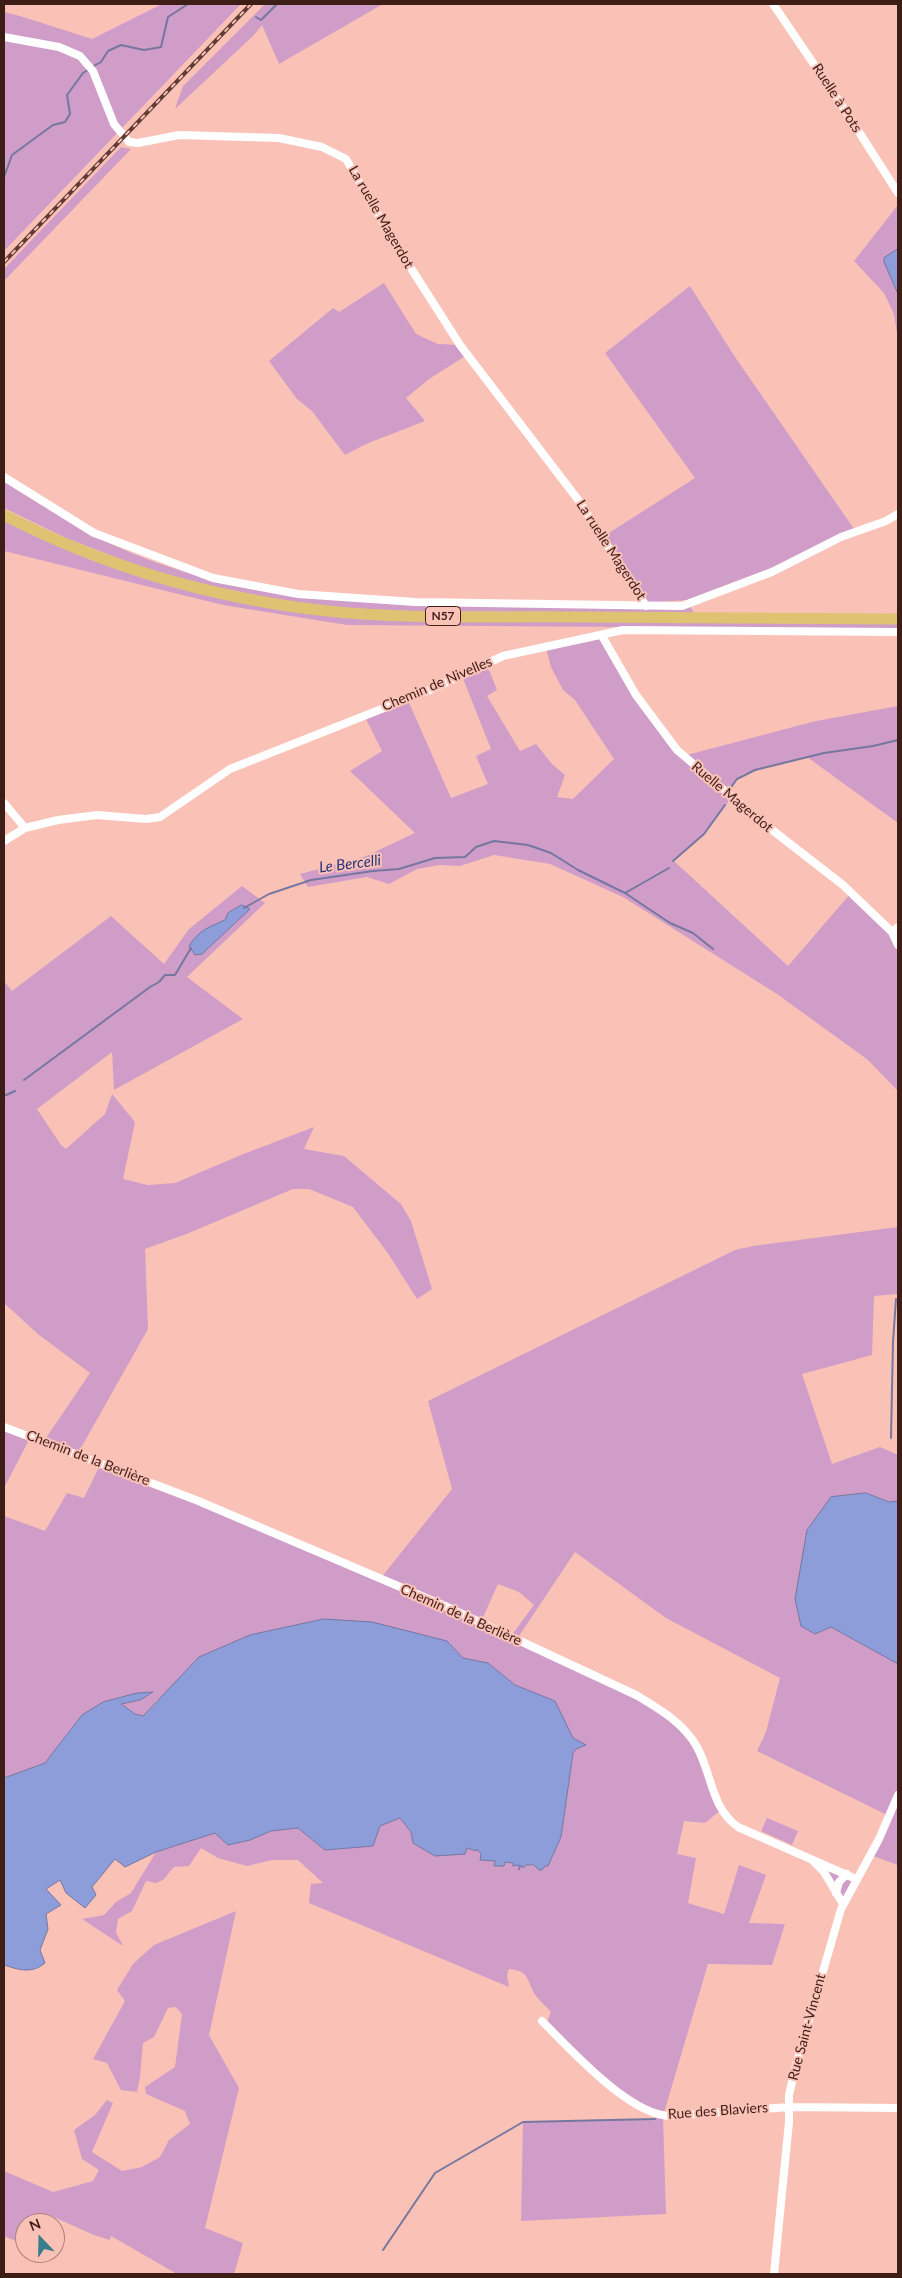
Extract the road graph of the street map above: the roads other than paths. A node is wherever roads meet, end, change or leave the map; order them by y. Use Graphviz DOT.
graph roads {
  1 [pos="773,4"];
  2 [pos="4,36"];
  3 [pos="898,194"];
  4 [pos="4,477"];
  5 [pos="898,514"];
  6 [pos="4,515"];
  7 [pos="646,606"];
  8 [pos="898,619"];
  9 [pos="898,632"];
  10 [pos="602,636"];
  11 [pos="4,803"];
  12 [pos="25,828"];
  13 [pos="4,842"];
  14 [pos="895,930"];
  15 [pos="898,945"];
  16 [pos="4,1426"];
  17 [pos="898,1795"];
  18 [pos="813,1861"];
  19 [pos="847,1874"];
  20 [pos="856,1879"];
  21 [pos="836,1893"];
  22 [pos="843,1904"];
  23 [pos="542,2021"];
  24 [pos="789,2107"];
  25 [pos="898,2108"];
  26 [pos="774,2274"];
  1 -- 3 [label="street, Ruelle à Pots"];
  2 -- 7 [label="street, La ruelle Magerdot"];
  4 -- 7 [label="street"];
  5 -- 7 [label="street"];
  6 -- 8 [label="highway, N57"];
  9 -- 10 [label="street, Chemin de Nivelles"];
  10 -- 12 [label="street, Chemin de Nivelles"];
  10 -- 14 [label="street, Ruelle Magerdot"];
  11 -- 12 [label="street"];
  12 -- 13 [label="street, Chemin de Nivelles"];
  14 -- 15 [label="street"];
  16 -- 18 [label="street, Chemin de la Berlière"];
  17 -- 20 [label="street, Rue Saint-Vincent"];
  18 -- 19 [label="street, Chemin de la Berlière"];
  18 -- 21 [label="street"];
  19 -- 20 [label="street, Chemin de la Berlière"];
  19 -- 21 [label="street"];
  20 -- 22 [label="street, Rue Saint-Vincent"];
  21 -- 22 [label="street"];
  22 -- 24 [label="street, Rue Saint-Vincent"];
  23 -- 24 [label="street, Rue des Blaviers"];
  24 -- 25 [label="street, Rue des Blaviers"];
  24 -- 26 [label="street, Rue Saint-Vincent"];
}
